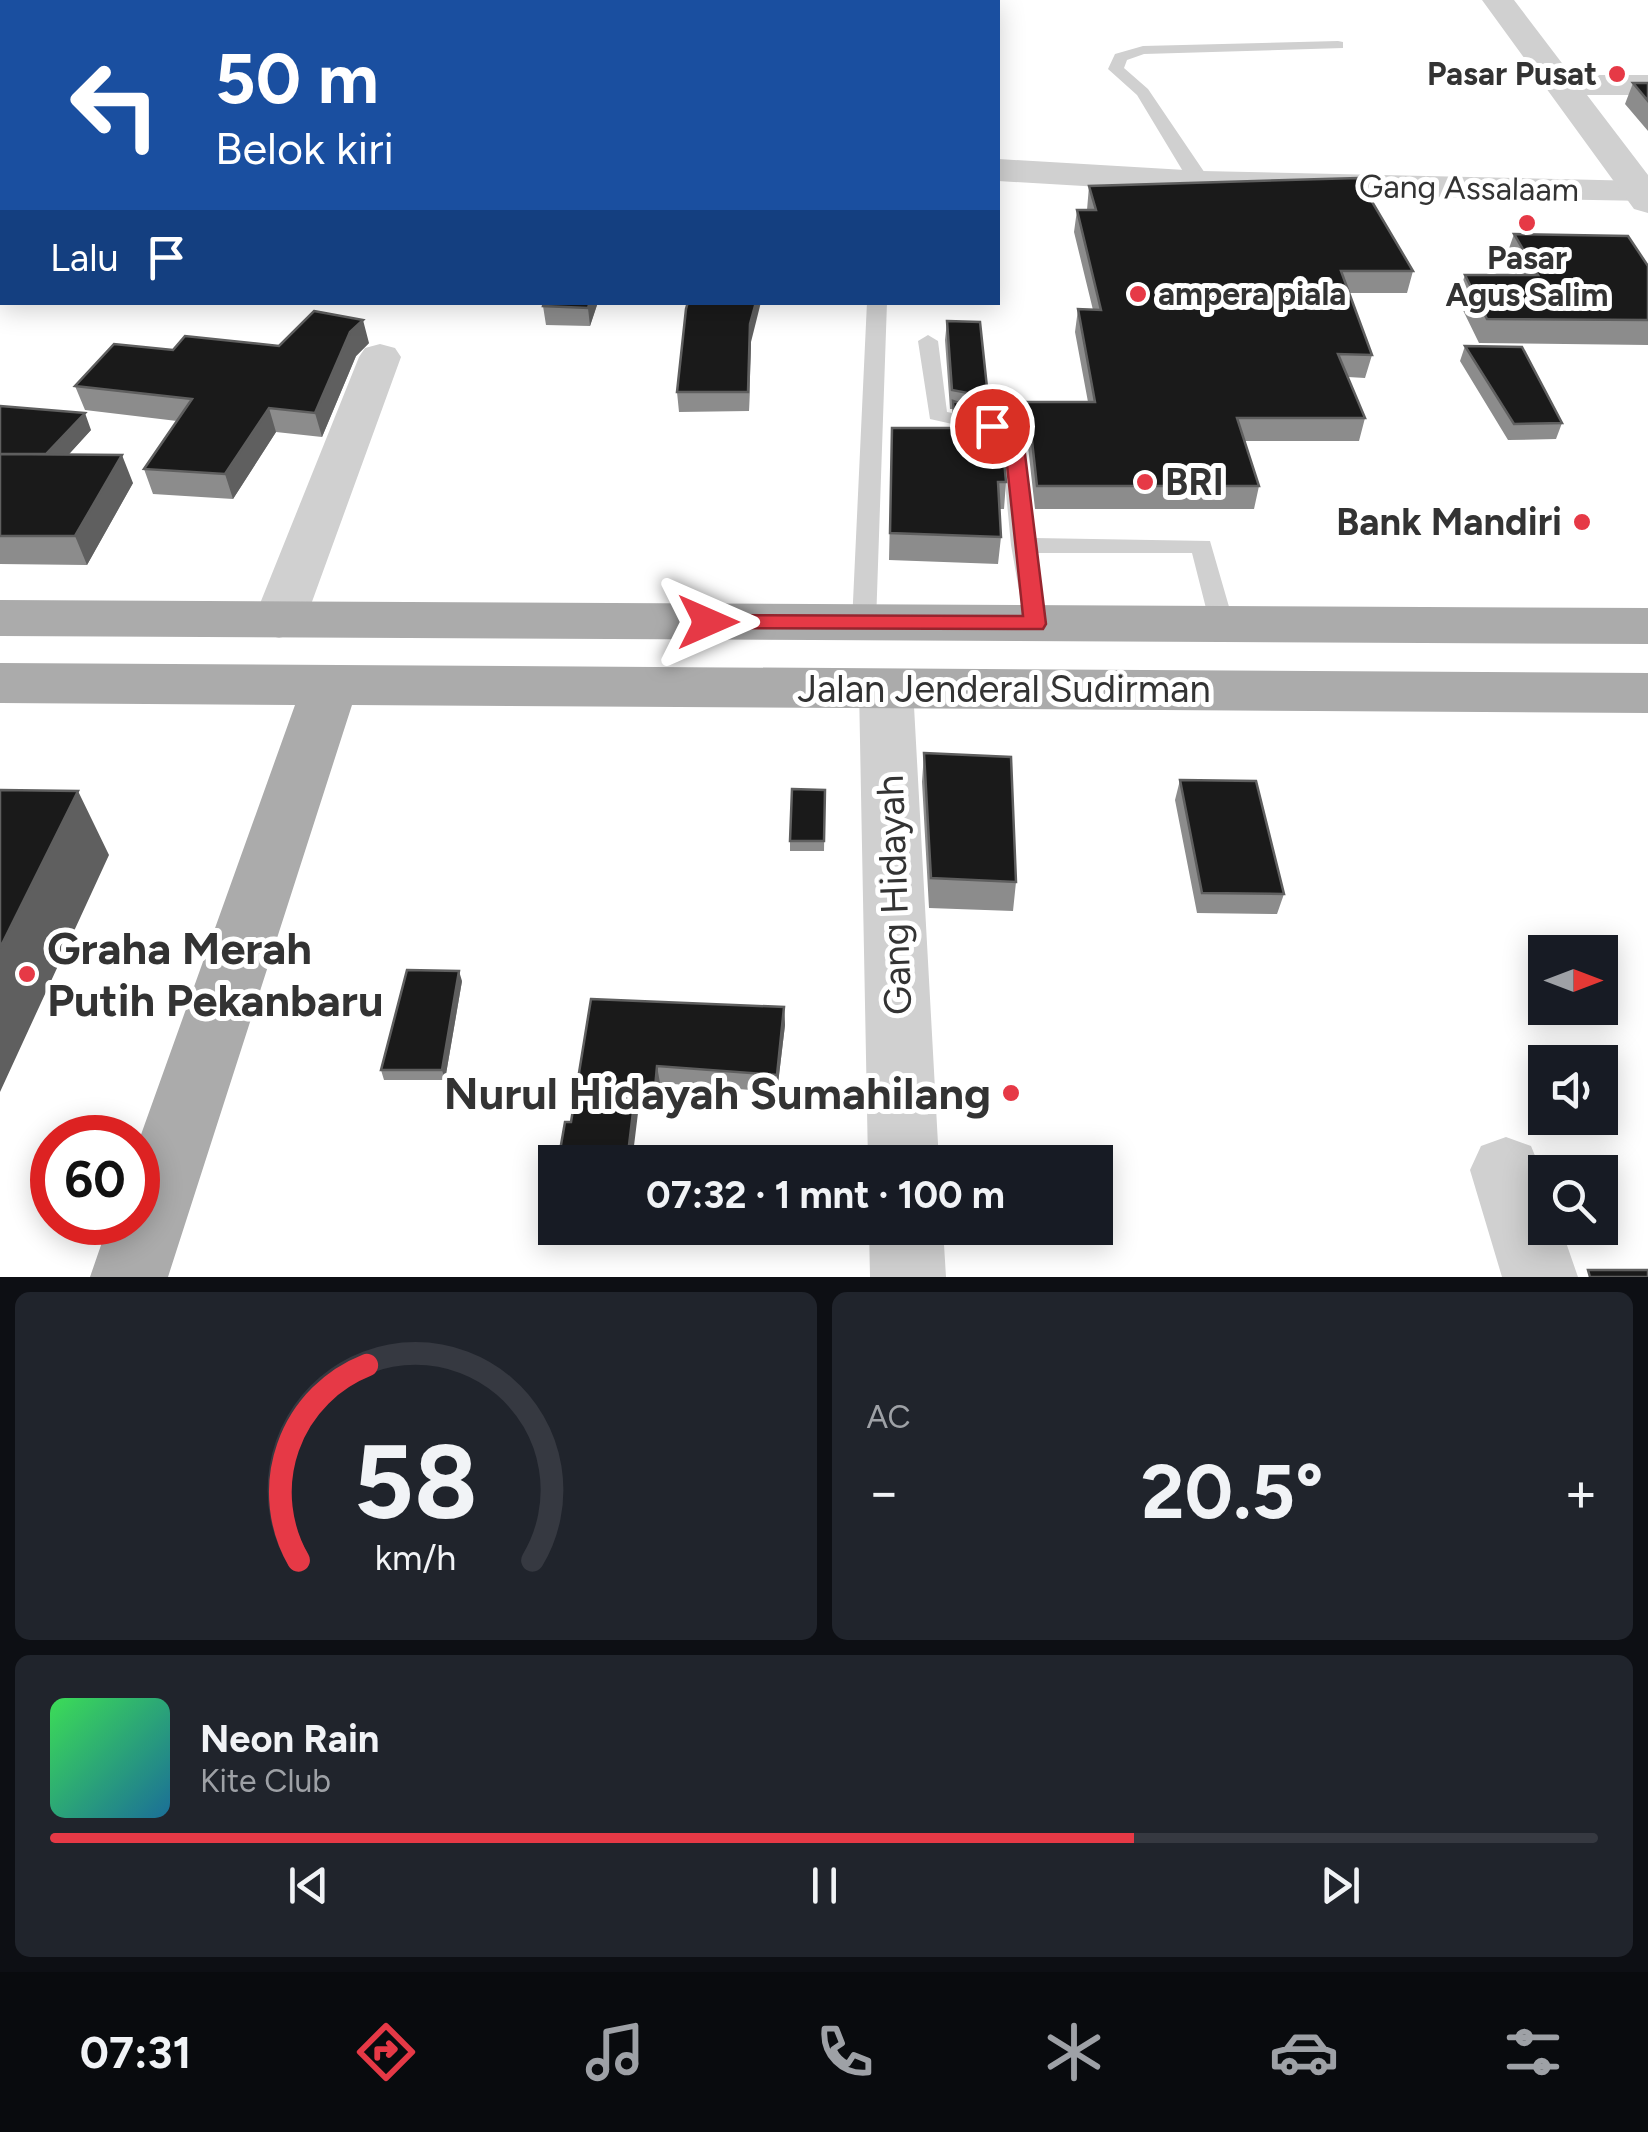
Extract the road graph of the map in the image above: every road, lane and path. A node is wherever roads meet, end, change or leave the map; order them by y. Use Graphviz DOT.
graph roads {
  1 [pos="1498,0"];
  2 [pos="1338,46"];
  3 [pos="1566,85"];
  4 [pos="1648,85"];
  5 [pos="1000,170"];
  6 [pos="1202,182"];
  7 [pos="1645,196"];
  8 [pos="876,305"];
  9 [pos="928,341"];
  10 [pos="380,357"];
  11 [pos="1023,545"];
  12 [pos="0,618"];
  13 [pos="279,621"];
  14 [pos="864,623"];
  15 [pos="1035,624"];
  16 [pos="1222,624"];
  17 [pos="1648,626"];
  18 [pos="0,683"];
  19 [pos="330,686"];
  20 [pos="886,688"];
  21 [pos="1648,693"];
  22 [pos="903,1145"];
  23 [pos="1506,1170"];
  24 [pos="907,1245"];
  25 [pos="129,1277"];
  26 [pos="908,1277"];
  27 [pos="1540,1277"];
  1 -- 3 [label="street"];
  2 -- 6 [label="lane"];
  3 -- 4 [label="street"];
  3 -- 7 [label="street"];
  5 -- 6 [label="street, Gang Assalaam"];
  6 -- 7 [label="street, Gang Assalaam"];
  8 -- 14 [label="lane"];
  9 -- 11 [label="lane"];
  10 -- 13 [label="street"];
  11 -- 15 [label="lane"];
  11 -- 16 [label="lane"];
  12 -- 13 [label="main road, Jalan Jenderal Sudirman"];
  13 -- 14 [label="main road, Jalan Jenderal Sudirman"];
  14 -- 15 [label="main road, Jalan Jenderal Sudirman"];
  15 -- 16 [label="main road, Jalan Jenderal Sudirman"];
  16 -- 17 [label="main road, Jalan Jenderal Sudirman"];
  18 -- 19 [label="main road, Jalan Jenderal Sudirman"];
  19 -- 20 [label="main road, Jalan Jenderal Sudirman"];
  19 -- 25 [label="main road"];
  20 -- 21 [label="main road, Jalan Jenderal Sudirman"];
  20 -- 22 [label="street, Gang Hidayah"];
  23 -- 27 [label="street"];
  24 -- 26 [label="street"];
}
